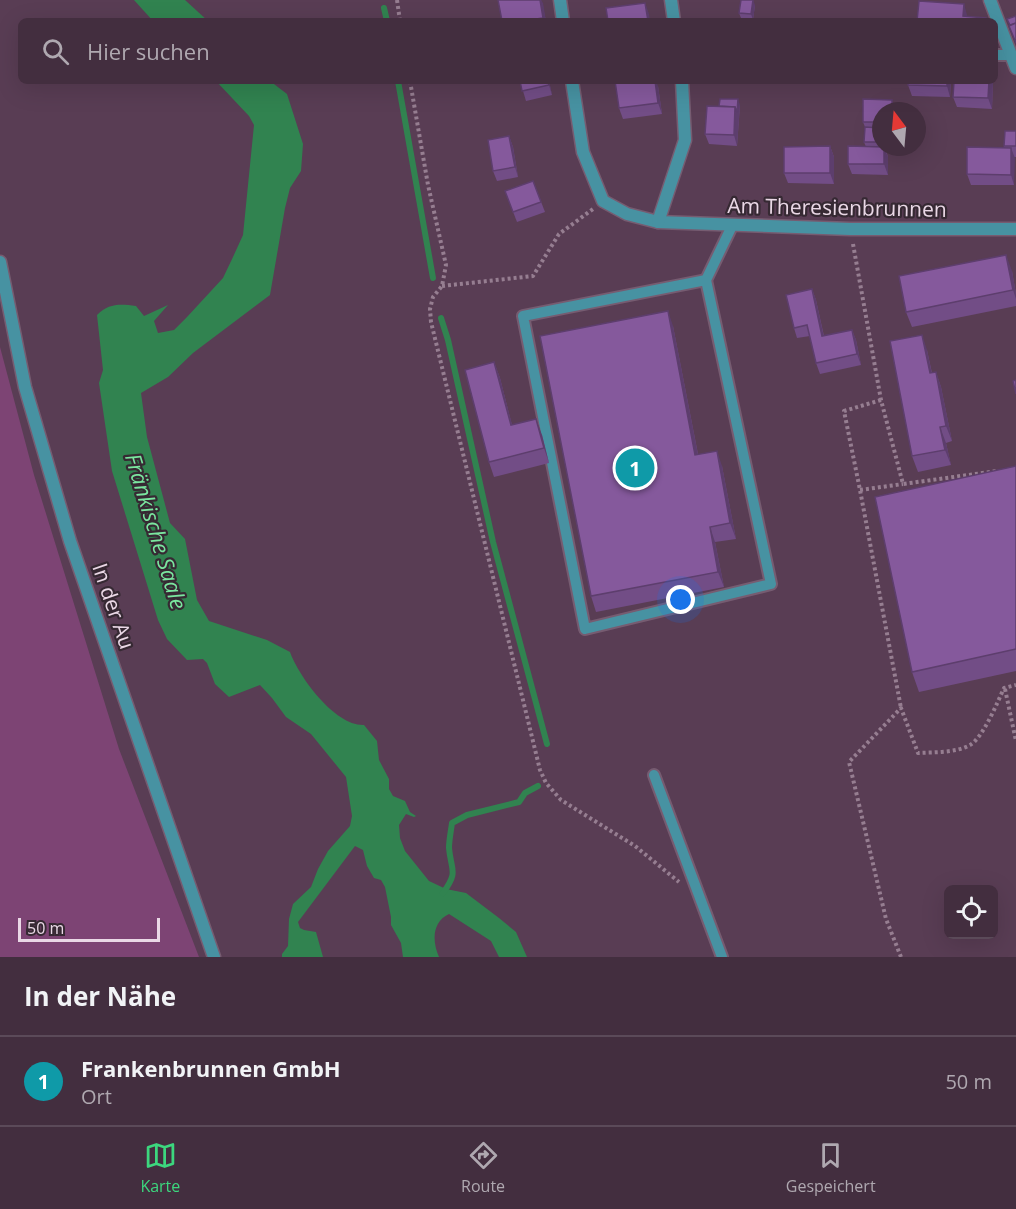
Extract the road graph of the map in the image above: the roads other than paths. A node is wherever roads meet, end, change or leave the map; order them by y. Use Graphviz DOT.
graph roads {
  1 [pos="560,0"];
  2 [pos="671,0"];
  3 [pos="990,0"];
  4 [pos="563,18"];
  5 [pos="674,18"];
  6 [pos="997,18"];
  7 [pos="998,21"];
  8 [pos="998,55"];
  9 [pos="1011,55"];
  10 [pos="1016,68"];
  11 [pos="572,84"];
  12 [pos="682,84"];
  13 [pos="658,222"];
  14 [pos="732,226"];
  15 [pos="1016,229"];
  16 [pos="0,262"];
  17 [pos="706,280"];
  18 [pos="654,775"];
  19 [pos="214,957"];
  20 [pos="722,957"];
  1 -- 4 [label="street"];
  2 -- 5 [label="street"];
  3 -- 6 [label="street"];
  7 -- 9 [label="street"];
  8 -- 9 [label="lane"];
  9 -- 10 [label="street"];
  11 -- 13 [label="street, Am Theresienbrunnen"];
  12 -- 13 [label="street"];
  13 -- 14 [label="street, Am Theresienbrunnen"];
  14 -- 15 [label="street, Am Theresienbrunnen"];
  14 -- 17 [label="lane"];
  16 -- 19 [label="street, In der Au"];
  17 -- 17 [label="lane"];
  18 -- 20 [label="lane"];
}
